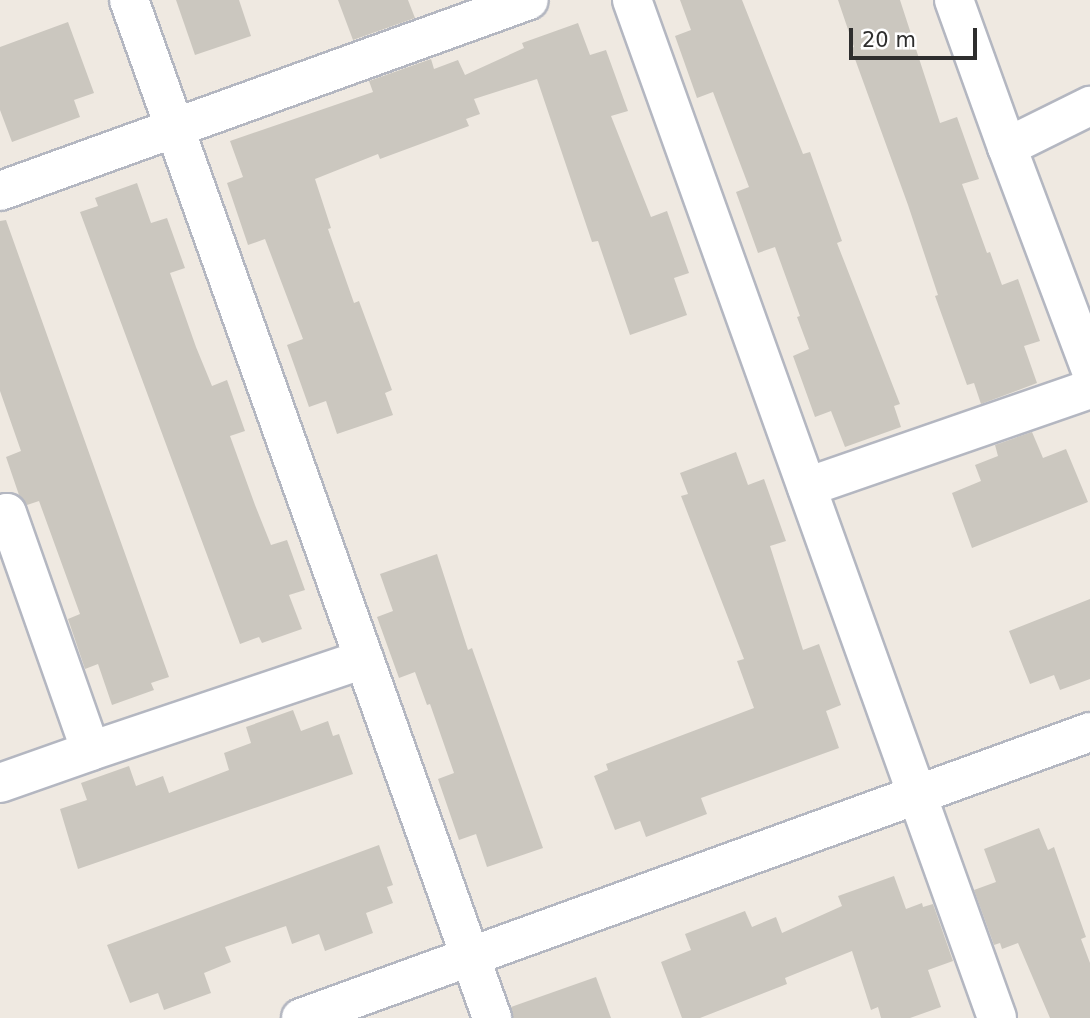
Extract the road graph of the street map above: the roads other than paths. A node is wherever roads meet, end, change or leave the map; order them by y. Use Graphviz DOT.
graph roads {
  1 [pos="129,0"];
  2 [pos="529,0"];
  3 [pos="632,0"];
  4 [pos="954,0"];
  5 [pos="1090,106"];
  6 [pos="174,127"];
  7 [pos="1007,147"];
  8 [pos="0,191"];
  9 [pos="1090,368"];
  10 [pos="1090,389"];
  11 [pos="807,487"];
  12 [pos="2,508"];
  13 [pos="364,659"];
  14 [pos="1090,732"];
  15 [pos="91,751"];
  16 [pos="0,783"];
  17 [pos="917,795"];
  18 [pos="470,957"];
  19 [pos="301,1018"];
  20 [pos="492,1018"];
  21 [pos="997,1018"];
  1 -- 6 [label="street"];
  2 -- 6 [label="street"];
  3 -- 11 [label="street"];
  4 -- 7 [label="street"];
  5 -- 7 [label="street"];
  6 -- 8 [label="street"];
  6 -- 13 [label="street"];
  7 -- 9 [label="street"];
  10 -- 11 [label="street"];
  11 -- 17 [label="street"];
  12 -- 15 [label="street"];
  13 -- 15 [label="street"];
  13 -- 18 [label="street"];
  14 -- 17 [label="street"];
  15 -- 16 [label="street"];
  17 -- 18 [label="street"];
  17 -- 21 [label="street"];
  18 -- 19 [label="street"];
  18 -- 20 [label="street"];
}
